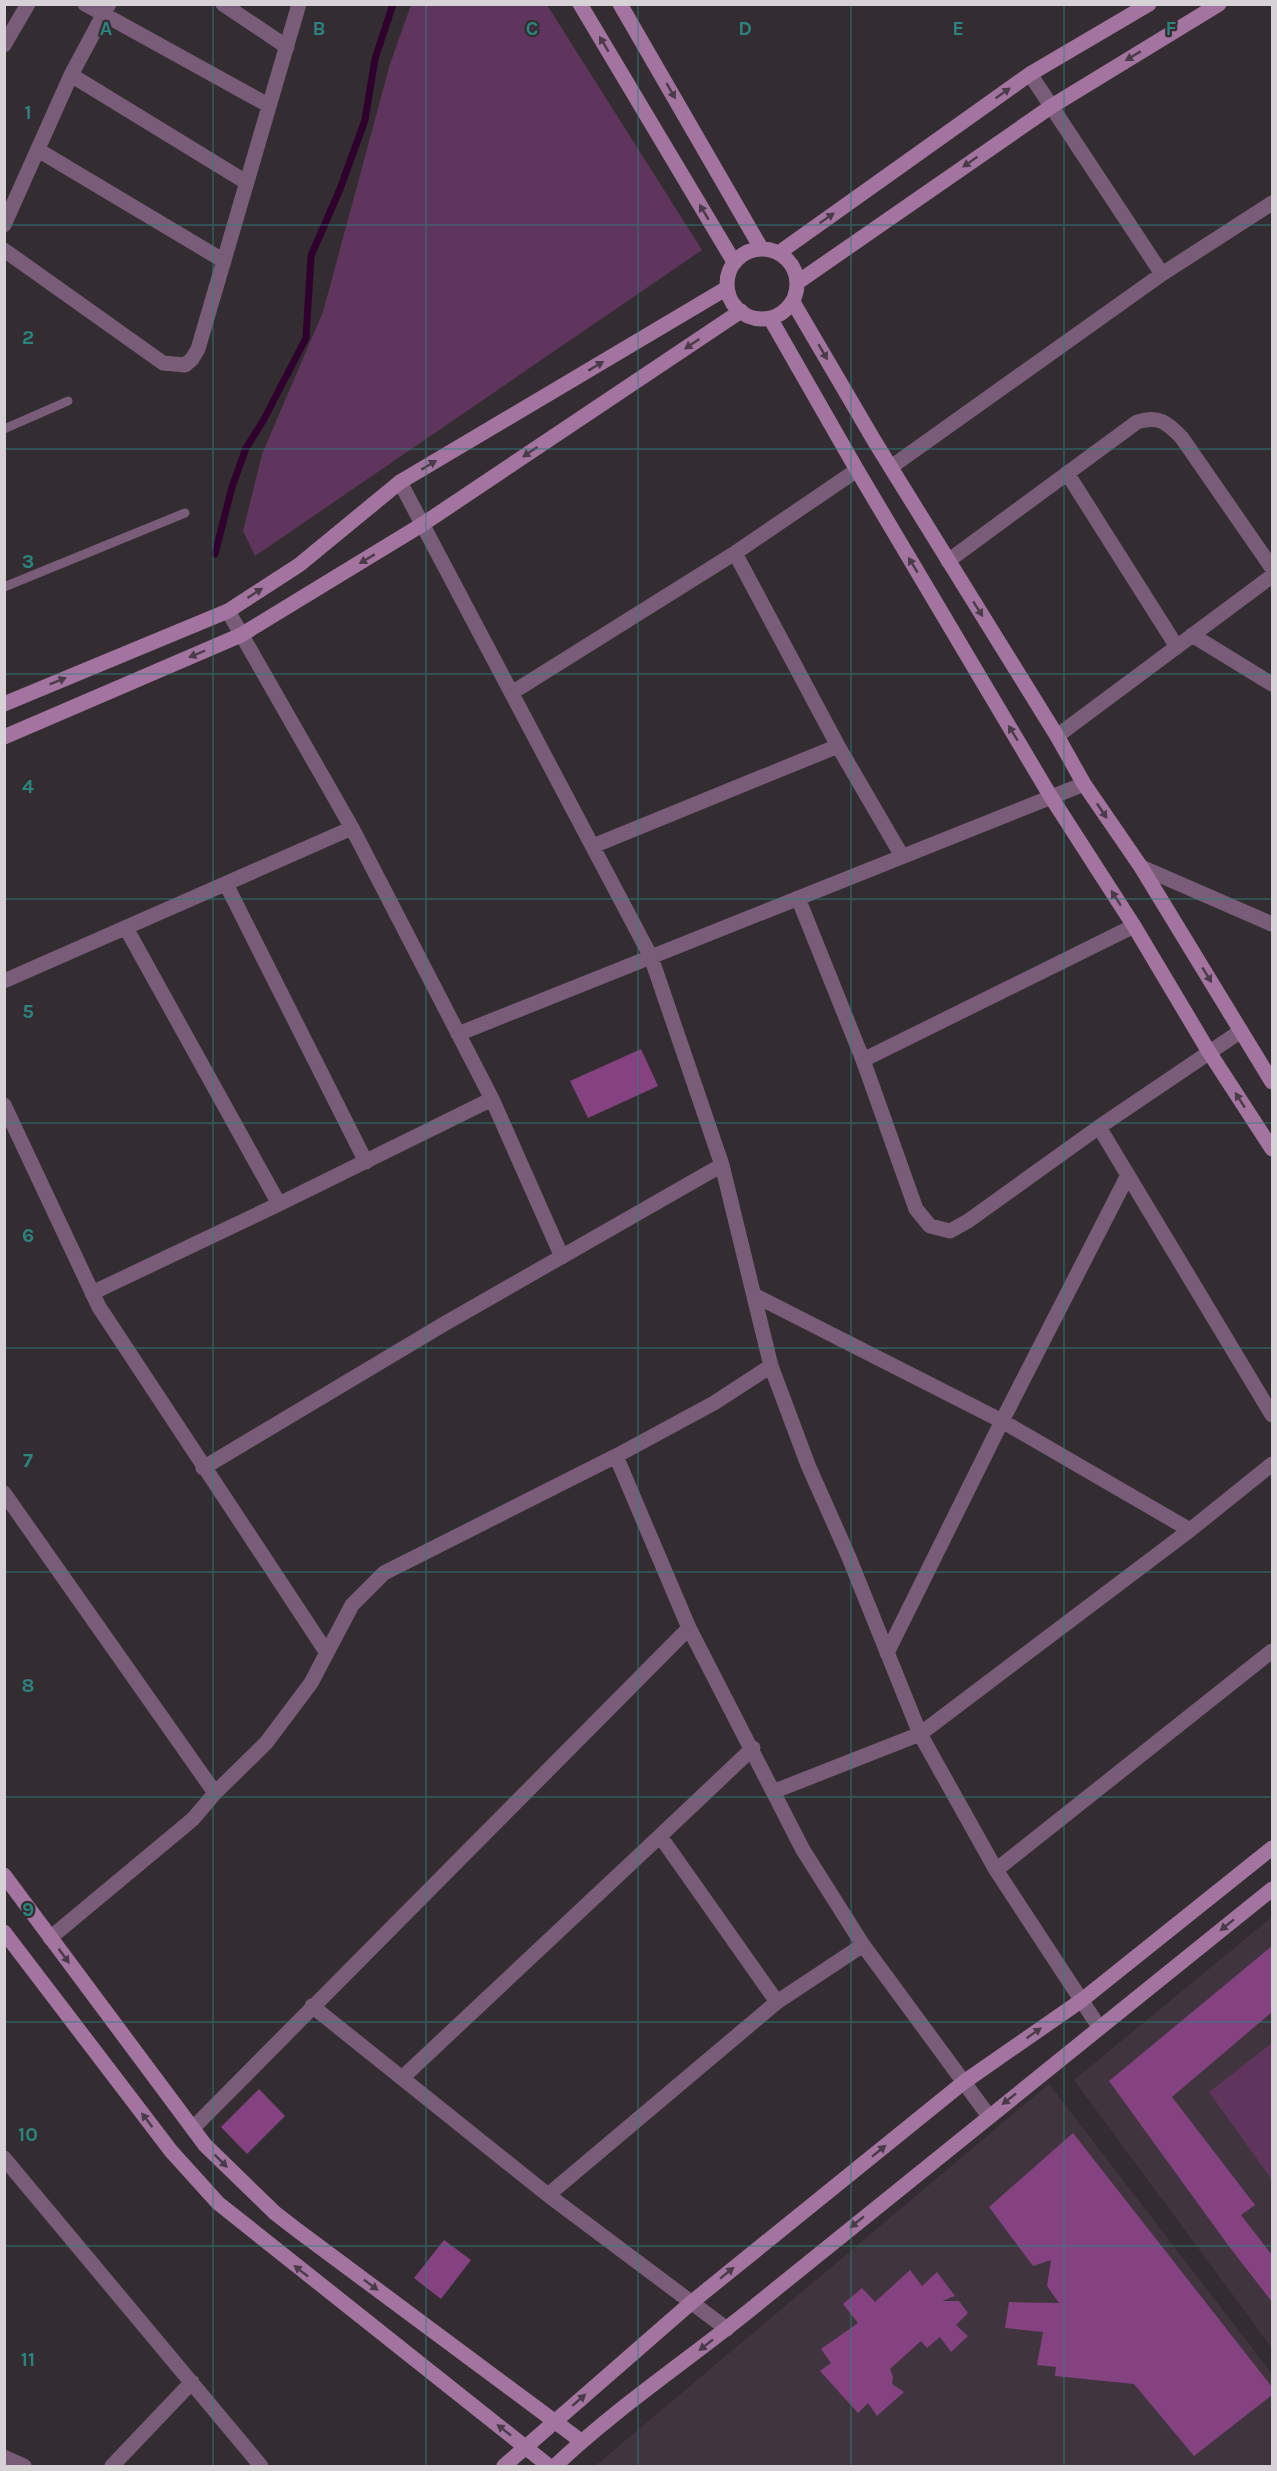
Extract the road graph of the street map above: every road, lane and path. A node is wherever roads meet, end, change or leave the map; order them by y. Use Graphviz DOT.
graph roads {
  1 [pos="28,4"];
  2 [pos="85,4"];
  3 [pos="223,4"];
  4 [pos="299,4"];
  5 [pos="580,4"];
  6 [pos="620,4"];
  7 [pos="1149,4"];
  8 [pos="1219,4"];
  9 [pos="106,9"];
  10 [pos="6,40"];
  11 [pos="287,46"];
  12 [pos="1030,74"];
  13 [pos="71,75"];
  14 [pos="268,105"];
  15 [pos="1052,106"];
  16 [pos="38,150"];
  17 [pos="246,182"];
  18 [pos="1272,203"];
  19 [pos="4,225"];
  20 [pos="761,248"];
  21 [pos="4,250"];
  22 [pos="780,252"];
  23 [pos="224,261"];
  24 [pos="734,262"];
  25 [pos="1162,274"];
  26 [pos="798,282"];
  27 [pos="727,288"];
  28 [pos="793,302"];
  29 [pos="741,311"];
  30 [pos="770,318"];
  31 [pos="68,401"];
  32 [pos="4,429"];
  33 [pos="891,467"];
  34 [pos="857,470"];
  35 [pos="1067,473"];
  36 [pos="400,482"];
  37 [pos="185,513"];
  38 [pos="423,524"];
  39 [pos="735,552"];
  40 [pos="948,561"];
  41 [pos="1272,568"];
  42 [pos="1272,576"];
  43 [pos="4,586"];
  44 [pos="228,611"];
  45 [pos="241,635"];
  46 [pos="1192,635"];
  47 [pos="1177,646"];
  48 [pos="1272,684"];
  49 [pos="513,692"];
  50 [pos="4,704"];
  51 [pos="1057,736"];
  52 [pos="4,737"];
  53 [pos="838,746"];
  54 [pos="1084,784"];
  55 [pos="1051,797"];
  56 [pos="352,828"];
  57 [pos="593,846"];
  58 [pos="902,856"];
  59 [pos="1141,867"];
  60 [pos="226,884"];
  61 [pos="798,898"];
  62 [pos="1272,924"];
  63 [pos="1134,926"];
  64 [pos="126,928"];
  65 [pos="651,957"];
  66 [pos="4,981"];
  67 [pos="1241,1031"];
  68 [pos="458,1034"];
  69 [pos="1209,1052"];
  70 [pos="863,1060"];
  71 [pos="1272,1082"];
  72 [pos="492,1099"];
  73 [pos="4,1105"];
  74 [pos="1098,1127"];
  75 [pos="1272,1149"];
  76 [pos="366,1162"];
  77 [pos="722,1166"];
  78 [pos="1128,1175"];
  79 [pos="279,1204"];
  80 [pos="562,1257"];
  81 [pos="92,1293"];
  82 [pos="754,1295"];
  83 [pos="771,1366"];
  84 [pos="1272,1415"];
  85 [pos="1002,1421"];
  86 [pos="616,1456"];
  87 [pos="1272,1464"];
  88 [pos="203,1468"];
  89 [pos="4,1493"];
  90 [pos="1190,1530"];
  91 [pos="689,1628"];
  92 [pos="1272,1651"];
  93 [pos="327,1653"];
  94 [pos="887,1653"];
  95 [pos="920,1734"];
  96 [pos="753,1748"];
  97 [pos="775,1791"];
  98 [pos="215,1793"];
  99 [pos="660,1836"];
  100 [pos="1272,1848"];
  101 [pos="996,1870"];
  102 [pos="4,1875"];
  103 [pos="1272,1889"];
  104 [pos="4,1932"];
  105 [pos="50,1938"];
  106 [pos="863,1945"];
  107 [pos="1082,2000"];
  108 [pos="777,2002"];
  109 [pos="312,2006"];
  110 [pos="1100,2027"];
  111 [pos="402,2078"];
  112 [pos="964,2082"];
  113 [pos="988,2115"];
  114 [pos="193,2128"];
  115 [pos="4,2158"];
  116 [pos="548,2195"];
  117 [pos="692,2302"];
  118 [pos="727,2329"];
  119 [pos="192,2382"];
  120 [pos="554,2421"];
  121 [pos="581,2442"];
  122 [pos="525,2447"];
  123 [pos="4,2457"];
  124 [pos="24,2466"];
  125 [pos="112,2466"];
  126 [pos="261,2466"];
  127 [pos="504,2466"];
  128 [pos="549,2466"];
  129 [pos="555,2466"];
  1 -- 10 [label="street"];
  2 -- 9 [label="street"];
  3 -- 11 [label="street"];
  4 -- 11 [label="street"];
  24 -- 5 [label="street, one-way"];
  6 -- 20 [label="street, one-way"];
  7 -- 12 [label="street"];
  8 -- 15 [label="street, one-way"];
  9 -- 13 [label="street"];
  9 -- 14 [label="street"];
  11 -- 14 [label="street"];
  12 -- 15 [label="street"];
  22 -- 12 [label="street, one-way"];
  13 -- 16 [label="street"];
  13 -- 17 [label="street"];
  14 -- 17 [label="street"];
  15 -- 25 [label="street"];
  15 -- 26 [label="street, one-way"];
  16 -- 19 [label="street"];
  16 -- 23 [label="street"];
  17 -- 23 [label="street"];
  18 -- 25 [label="street"];
  20 -- 22 [label="street"];
  20 -- 24 [label="street"];
  21 -- 23 [label="street"];
  22 -- 26 [label="street"];
  24 -- 27 [label="street"];
  25 -- 33 [label="street"];
  26 -- 28 [label="street"];
  27 -- 29 [label="street"];
  36 -- 27 [label="street, one-way"];
  28 -- 30 [label="street"];
  28 -- 33 [label="street, one-way"];
  29 -- 30 [label="street"];
  29 -- 38 [label="street, one-way"];
  30 -- 34 [label="street"];
  31 -- 32 [label="lane"];
  33 -- 40 [label="street"];
  34 -- 39 [label="street"];
  55 -- 34 [label="street, one-way"];
  35 -- 40 [label="street"];
  35 -- 41 [label="street"];
  35 -- 47 [label="street"];
  36 -- 38 [label="street"];
  44 -- 36 [label="street, one-way"];
  37 -- 43 [label="lane"];
  38 -- 45 [label="street, one-way"];
  38 -- 49 [label="street"];
  39 -- 49 [label="street"];
  39 -- 53 [label="street"];
  40 -- 51 [label="street, one-way"];
  42 -- 46 [label="street"];
  44 -- 45 [label="street"];
  50 -- 44 [label="street, one-way"];
  45 -- 52 [label="street, one-way"];
  45 -- 56 [label="street"];
  46 -- 47 [label="street"];
  46 -- 48 [label="street"];
  47 -- 51 [label="street"];
  49 -- 57 [label="street"];
  51 -- 54 [label="street"];
  53 -- 57 [label="street"];
  53 -- 58 [label="street"];
  54 -- 55 [label="street"];
  54 -- 59 [label="street, one-way"];
  55 -- 58 [label="street"];
  63 -- 55 [label="street, one-way"];
  56 -- 60 [label="street"];
  56 -- 68 [label="street"];
  57 -- 65 [label="street"];
  58 -- 61 [label="street"];
  59 -- 62 [label="street"];
  59 -- 67 [label="street, one-way"];
  60 -- 64 [label="street"];
  60 -- 76 [label="street"];
  61 -- 65 [label="street"];
  61 -- 70 [label="street"];
  63 -- 69 [label="street"];
  63 -- 70 [label="street"];
  64 -- 66 [label="street"];
  64 -- 79 [label="street"];
  65 -- 68 [label="street"];
  65 -- 77 [label="street"];
  67 -- 69 [label="street"];
  67 -- 71 [label="street"];
  68 -- 72 [label="street"];
  69 -- 74 [label="street"];
  75 -- 69 [label="street, one-way"];
  70 -- 74 [label="street"];
  72 -- 76 [label="street"];
  72 -- 80 [label="street"];
  73 -- 81 [label="street"];
  74 -- 78 [label="street"];
  76 -- 79 [label="street"];
  77 -- 80 [label="street"];
  77 -- 82 [label="street"];
  78 -- 84 [label="street"];
  78 -- 85 [label="street"];
  79 -- 81 [label="street"];
  80 -- 88 [label="street"];
  81 -- 88 [label="street"];
  82 -- 83 [label="street"];
  82 -- 85 [label="street"];
  83 -- 86 [label="street"];
  83 -- 94 [label="street"];
  85 -- 90 [label="street"];
  85 -- 94 [label="street"];
  86 -- 91 [label="street"];
  86 -- 93 [label="street"];
  87 -- 90 [label="street"];
  88 -- 93 [label="street"];
  89 -- 98 [label="street"];
  90 -- 95 [label="street"];
  91 -- 96 [label="street"];
  91 -- 109 [label="street"];
  92 -- 101 [label="street"];
  93 -- 98 [label="street"];
  94 -- 95 [label="street"];
  95 -- 97 [label="street"];
  95 -- 101 [label="street"];
  96 -- 97 [label="street"];
  96 -- 99 [label="street"];
  97 -- 106 [label="street"];
  98 -- 105 [label="street"];
  99 -- 108 [label="street"];
  99 -- 111 [label="street"];
  100 -- 107 [label="street"];
  101 -- 107 [label="street"];
  102 -- 105 [label="street"];
  103 -- 110 [label="street, one-way"];
  122 -- 104 [label="street, one-way"];
  105 -- 114 [label="street, one-way"];
  106 -- 108 [label="street"];
  106 -- 112 [label="street"];
  107 -- 110 [label="street"];
  112 -- 107 [label="street, one-way"];
  108 -- 116 [label="street"];
  109 -- 111 [label="street"];
  109 -- 114 [label="street"];
  110 -- 113 [label="street, one-way"];
  111 -- 116 [label="street"];
  112 -- 113 [label="street"];
  117 -- 112 [label="street, one-way"];
  113 -- 118 [label="street, one-way"];
  114 -- 120 [label="street, one-way"];
  115 -- 119 [label="street"];
  116 -- 117 [label="street"];
  117 -- 118 [label="street"];
  120 -- 117 [label="street, one-way"];
  118 -- 121 [label="street, one-way"];
  119 -- 125 [label="street"];
  119 -- 126 [label="street"];
  120 -- 121 [label="street"];
  120 -- 122 [label="street"];
  121 -- 129 [label="street"];
  122 -- 127 [label="street"];
  122 -- 128 [label="street"];
  123 -- 124 [label="street"];
}
